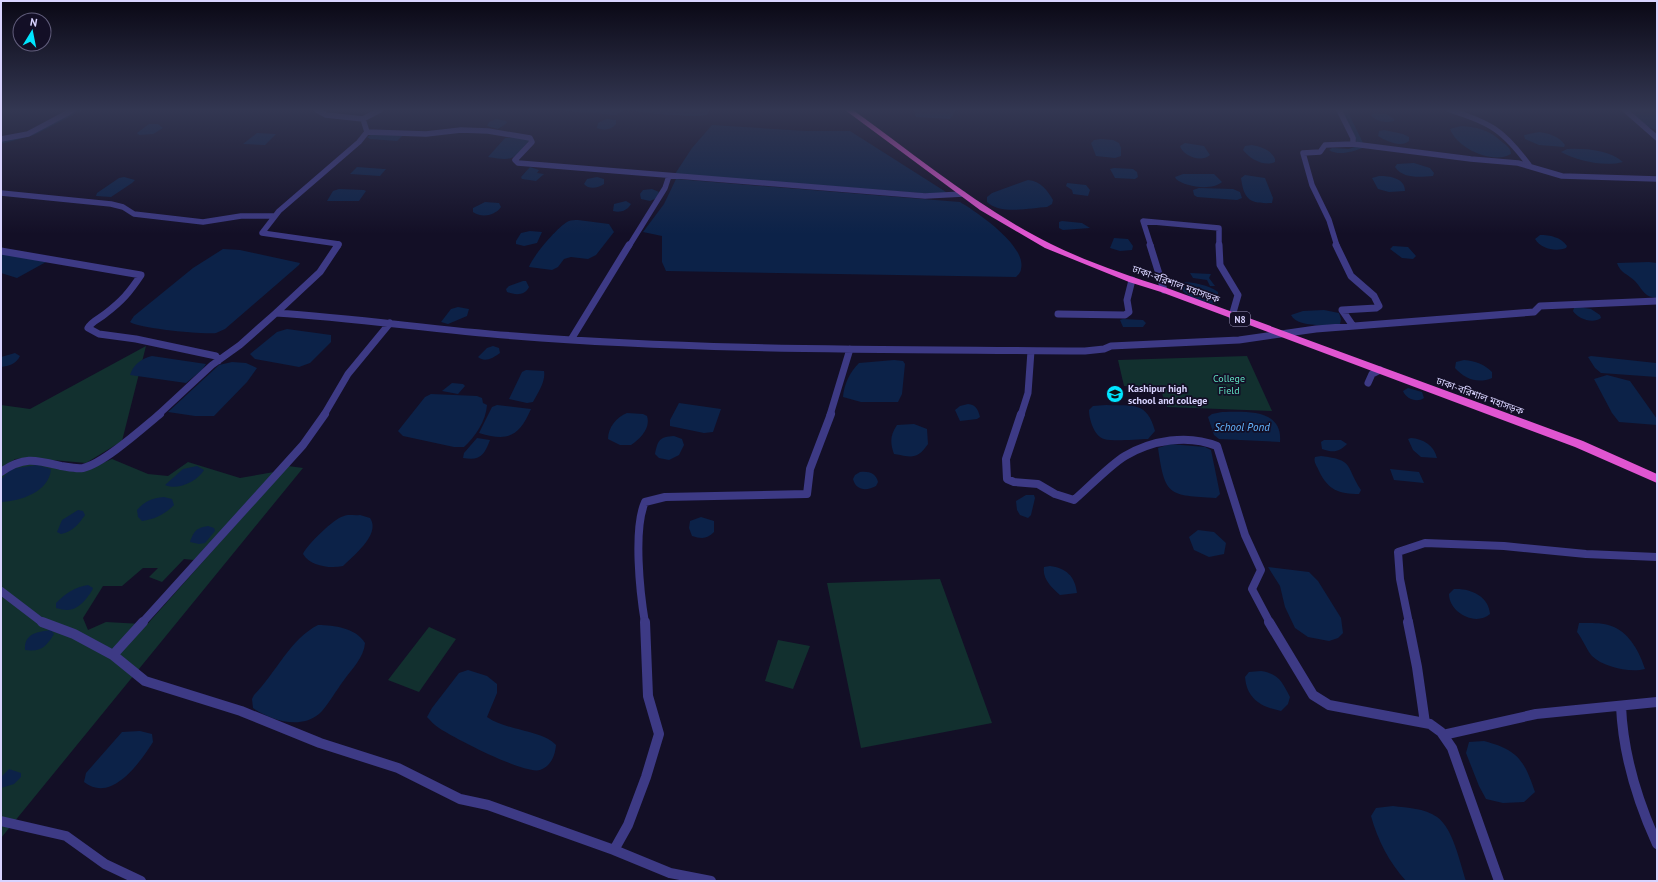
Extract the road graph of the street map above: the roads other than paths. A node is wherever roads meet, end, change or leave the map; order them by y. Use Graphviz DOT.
graph roads {
  1 [pos="349,151"];
  2 [pos="523,151"];
  3 [pos="904,151"];
  4 [pos="1321,151"];
  5 [pos="1413,151"];
  6 [pos="1519,151"];
  7 [pos="1529,165"];
  8 [pos="669,176"];
  9 [pos="1654,179"];
  10 [pos="1657,185"];
  11 [pos="1,193"];
  12 [pos="963,194"];
  13 [pos="275,216"];
  14 [pos="1,251"];
  15 [pos="1132,280"];
  16 [pos="1164,290"];
  17 [pos="1657,301"];
  18 [pos="276,313"];
  19 [pos="1058,314"];
  20 [pos="1232,316"];
  21 [pos="390,323"];
  22 [pos="1353,326"];
  23 [pos="1286,336"];
  24 [pos="572,338"];
  25 [pos="850,349"];
  26 [pos="1031,352"];
  27 [pos="218,361"];
  28 [pos="1380,370"];
  29 [pos="1368,383"];
  30 [pos="1,472"];
  31 [pos="1657,479"];
  32 [pos="1657,557"];
  33 [pos="1,591"];
  34 [pos="113,655"];
  35 [pos="1657,702"];
  36 [pos="1621,706"];
  37 [pos="1425,723"];
  38 [pos="1443,735"];
  39 [pos="1,821"];
  40 [pos="1657,844"];
  41 [pos="614,850"];
  42 [pos="141,881"];
  43 [pos="711,881"];
  44 [pos="1499,881"];
  1 -- 13 [label="street"];
  2 -- 8 [label="street"];
  3 -- 12 [label="highway, ঢাকা-বরিশাল মহাসড়ক / N8"];
  4 -- 22 [label="street"];
  5 -- 7 [label="street"];
  6 -- 7 [label="street"];
  7 -- 9 [label="street"];
  8 -- 12 [label="street"];
  8 -- 24 [label="street"];
  9 -- 10 [label="street"];
  11 -- 13 [label="street"];
  12 -- 15 [label="highway, ঢাকা-বরিশাল মহাসড়ক / N8"];
  13 -- 18 [label="street"];
  14 -- 27 [label="street"];
  15 -- 16 [label="highway, ঢাকা-বরিশাল মহাসড়ক / N8"];
  15 -- 19 [label="street"];
  16 -- 20 [label="highway, ঢাকা-বরিশাল মহাসড়ক / N8"];
  16 -- 20 [label="street"];
  17 -- 22 [label="street"];
  18 -- 21 [label="street"];
  18 -- 27 [label="street"];
  20 -- 23 [label="highway, ঢাকা-বরিশাল মহাসড়ক / N8"];
  21 -- 24 [label="street"];
  21 -- 34 [label="street"];
  22 -- 23 [label="street"];
  23 -- 26 [label="street"];
  23 -- 28 [label="highway, ঢাকা-বরিশাল মহাসড়ক / N8"];
  24 -- 25 [label="street"];
  25 -- 26 [label="street"];
  25 -- 41 [label="street"];
  26 -- 37 [label="street"];
  27 -- 30 [label="street"];
  28 -- 29 [label="street"];
  28 -- 31 [label="highway, ঢাকা-বরিশাল মহাসড়ক / N8"];
  32 -- 37 [label="street"];
  33 -- 34 [label="street"];
  34 -- 41 [label="street"];
  35 -- 36 [label="street"];
  36 -- 38 [label="street"];
  36 -- 40 [label="street"];
  37 -- 38 [label="street"];
  38 -- 44 [label="street"];
  39 -- 42 [label="street"];
  41 -- 43 [label="street"];
}
